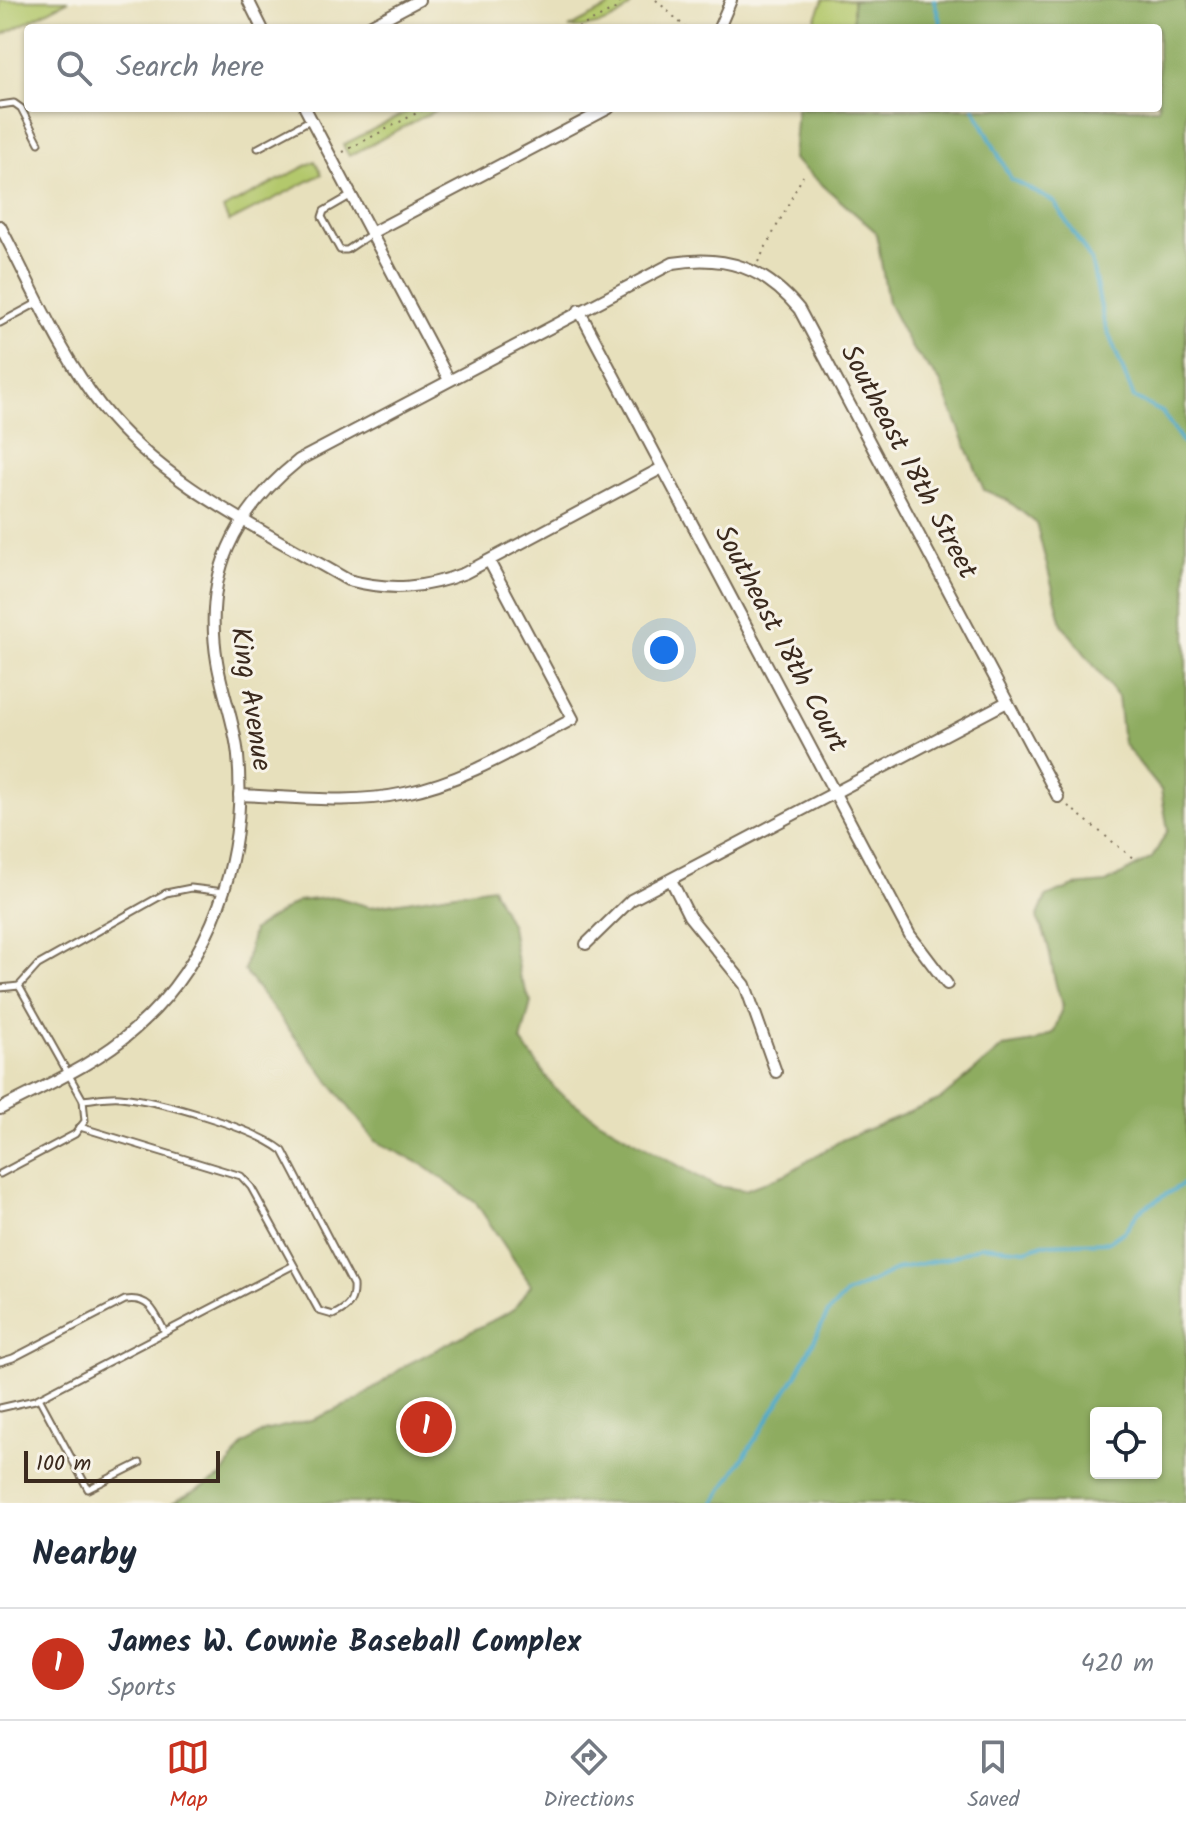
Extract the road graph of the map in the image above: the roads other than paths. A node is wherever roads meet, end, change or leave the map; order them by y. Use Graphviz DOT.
graph roads {
  1 [pos="248,0"];
  2 [pos="419,0"];
  3 [pos="731,0"];
  4 [pos="260,24"];
  5 [pos="374,24"];
  6 [pos="721,24"];
  7 [pos="0,105"];
  8 [pos="307,112"];
  9 [pos="601,112"];
  10 [pos="311,120"];
  11 [pos="39,143"];
  12 [pos="258,148"];
  13 [pos="351,196"];
  14 [pos="0,226"];
  15 [pos="371,233"];
  16 [pos="640,278"];
  17 [pos="40,301"];
  18 [pos="579,310"];
  19 [pos="0,323"];
  20 [pos="449,380"];
  21 [pos="662,468"];
  22 [pos="242,518"];
  23 [pos="489,561"];
  24 [pos="1007,702"];
  25 [pos="834,794"];
  26 [pos="239,795"];
  27 [pos="1058,797"];
  28 [pos="671,880"];
  29 [pos="225,892"];
  30 [pos="586,944"];
  31 [pos="947,984"];
  32 [pos="19,986"];
  33 [pos="0,988"];
  34 [pos="776,1072"];
  35 [pos="68,1074"];
  36 [pos="83,1100"];
  37 [pos="0,1109"];
  38 [pos="80,1127"];
  39 [pos="0,1174"];
  40 [pos="292,1266"];
  41 [pos="165,1332"];
  42 [pos="0,1362"];
  43 [pos="39,1398"];
  44 [pos="0,1408"];
  45 [pos="140,1463"];
  1 -- 4 [label="street"];
  2 -- 5 [label="street"];
  3 -- 6 [label="street"];
  7 -- 11 [label="lane"];
  8 -- 10 [label="street"];
  9 -- 15 [label="street"];
  10 -- 12 [label="lane"];
  10 -- 13 [label="street"];
  13 -- 15 [label="street"];
  13 -- 15 [label="lane"];
  14 -- 17 [label="street"];
  15 -- 20 [label="street"];
  16 -- 18 [label="street, King Avenue"];
  16 -- 24 [label="street, Southeast 18th Street"];
  17 -- 19 [label="lane"];
  17 -- 22 [label="street"];
  18 -- 20 [label="street, King Avenue"];
  18 -- 21 [label="street, Southeast 18th Court"];
  20 -- 22 [label="street, King Avenue"];
  21 -- 23 [label="street"];
  21 -- 25 [label="street, Southeast 18th Court"];
  22 -- 23 [label="street"];
  22 -- 26 [label="street, King Avenue"];
  23 -- 26 [label="street"];
  24 -- 25 [label="street"];
  24 -- 27 [label="street, Southeast 18th Street"];
  25 -- 28 [label="street"];
  25 -- 31 [label="street, Southeast 18th Court"];
  26 -- 29 [label="street, King Avenue"];
  28 -- 30 [label="street"];
  28 -- 34 [label="street"];
  29 -- 32 [label="lane"];
  29 -- 35 [label="street, King Avenue"];
  32 -- 33 [label="lane"];
  32 -- 35 [label="lane"];
  35 -- 36 [label="lane"];
  35 -- 37 [label="street, King Avenue"];
  36 -- 38 [label="lane"];
  36 -- 40 [label="lane"];
  38 -- 39 [label="lane"];
  38 -- 40 [label="lane"];
  40 -- 41 [label="lane"];
  41 -- 42 [label="lane"];
  41 -- 43 [label="lane"];
  43 -- 44 [label="lane"];
  43 -- 45 [label="lane"];
}
